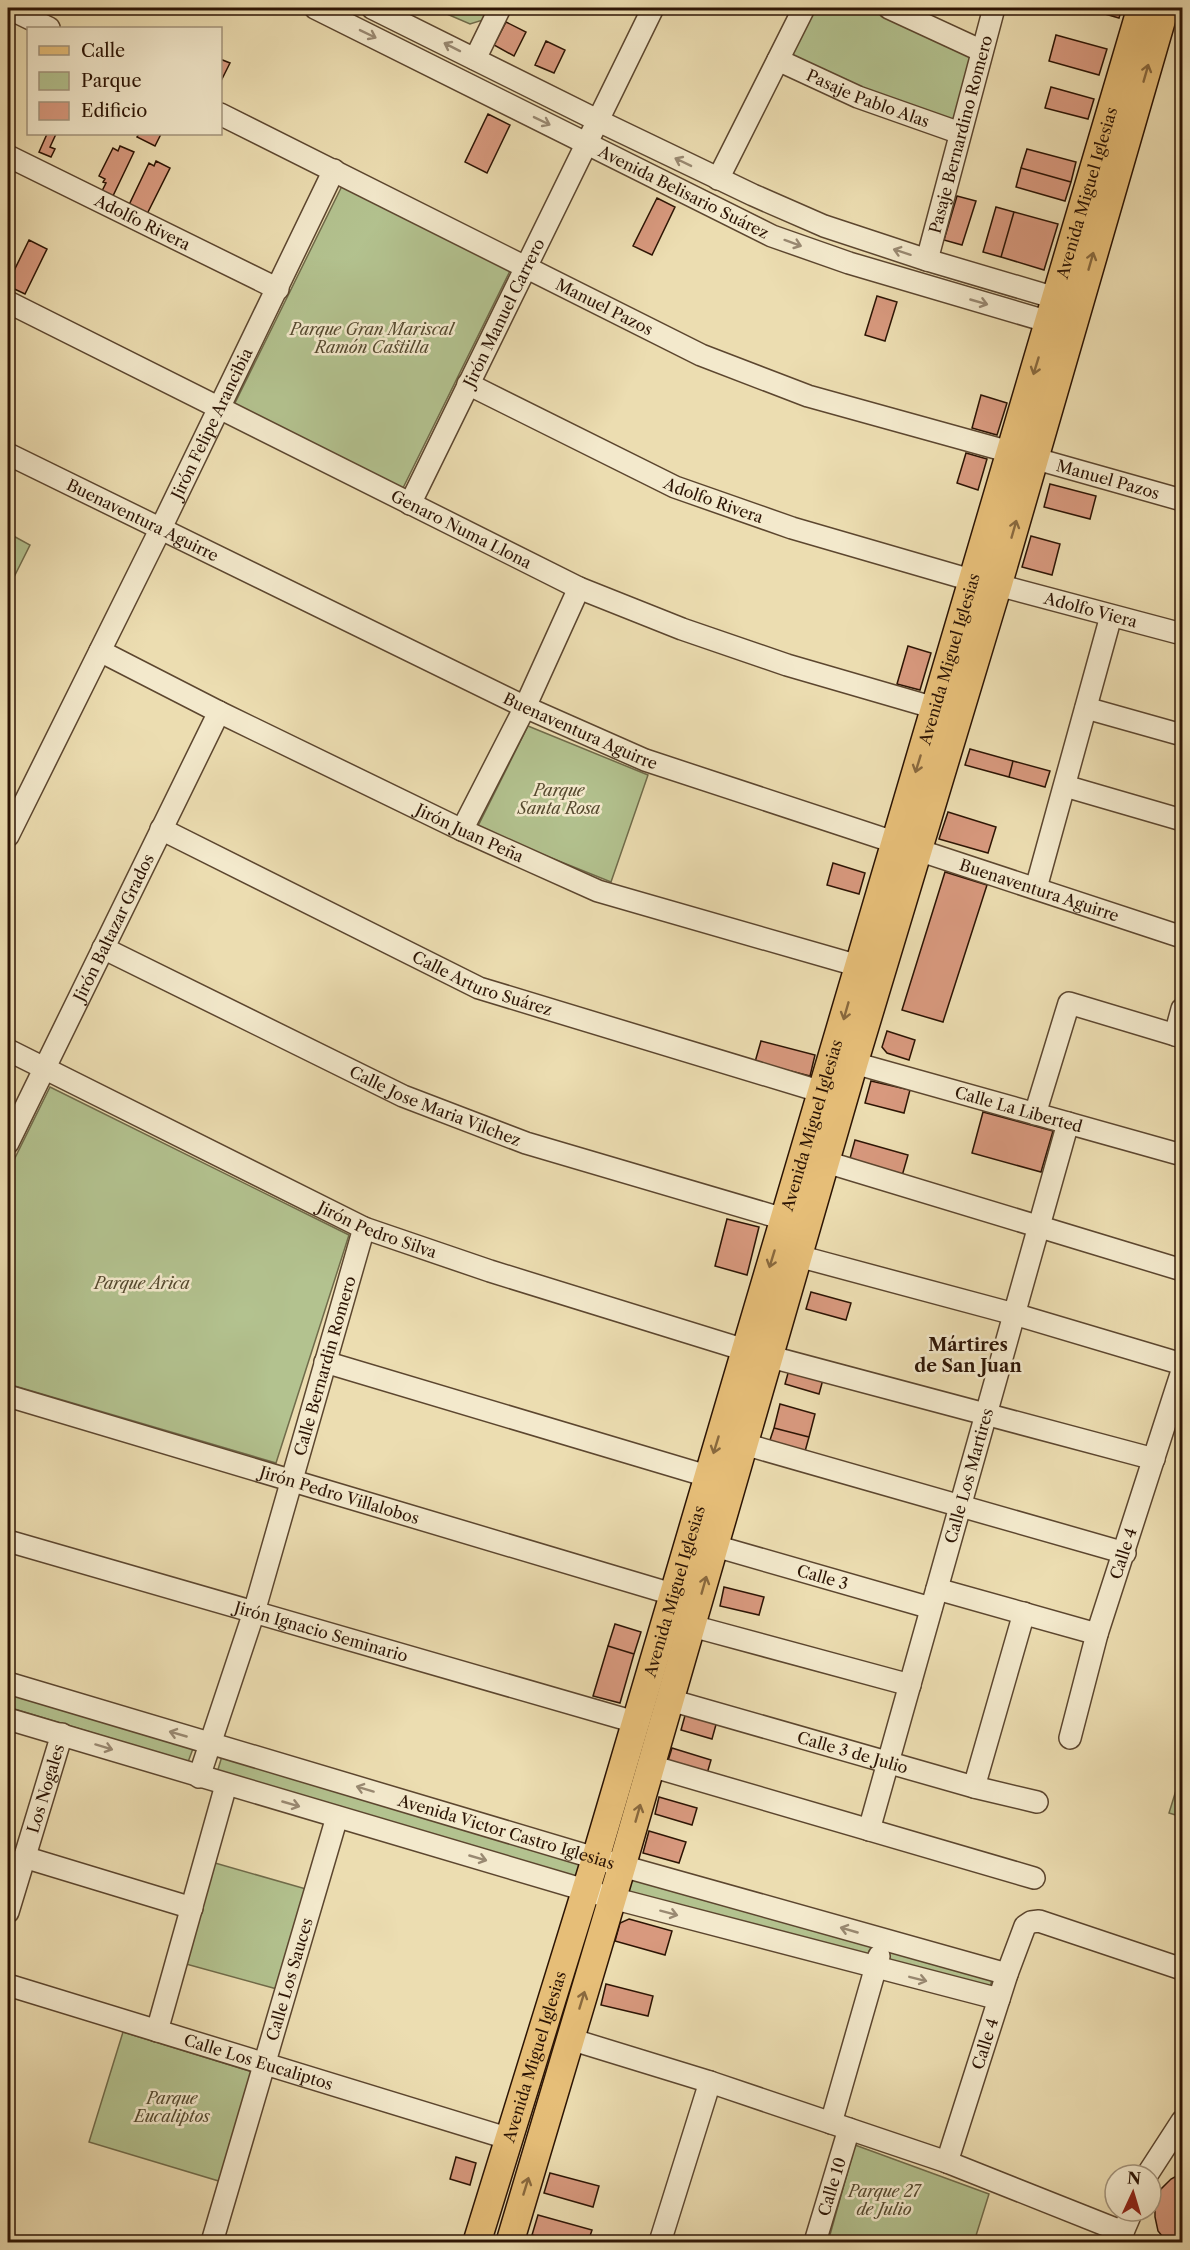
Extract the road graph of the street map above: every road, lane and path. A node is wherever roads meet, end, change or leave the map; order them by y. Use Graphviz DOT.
graph roads {
  1 [pos="8,8"];
  2 [pos="315,8"];
  3 [pos="372,8"];
  4 [pos="500,8"];
  5 [pos="653,8"];
  6 [pos="804,8"];
  7 [pos="889,8"];
  8 [pos="994,8"];
  9 [pos="1141,8"];
  10 [pos="1165,8"];
  11 [pos="47,27"];
  12 [pos="982,51"];
  13 [pos="475,59"];
  14 [pos="778,60"];
  15 [pos="222,115"];
  16 [pos="597,120"];
  17 [pos="960,133"];
  18 [pos="587,143"];
  19 [pos="8,156"];
  20 [pos="334,170"];
  21 [pos="718,178"];
  22 [pos="927,260"];
  23 [pos="526,266"];
  24 [pos="278,289"];
  25 [pos="8,302"];
  26 [pos="1064,313"];
  27 [pos="468,384"];
  28 [pos="220,408"];
  29 [pos="8,454"];
  30 [pos="1022,455"];
  31 [pos="1182,500"];
  32 [pos="410,504"];
  33 [pos="160,530"];
  34 [pos="971,580"];
  35 [pos="998,585"];
  36 [pos="579,588"];
  37 [pos="1111,616"];
  38 [pos="1182,634"];
  39 [pos="100,651"];
  40 [pos="525,707"];
  41 [pos="935,708"];
  42 [pos="1086,708"];
  43 [pos="219,712"];
  44 [pos="1182,735"];
  45 [pos="1065,786"];
  46 [pos="1182,820"];
  47 [pos="161,829"];
  48 [pos="462,830"];
  49 [pos="8,836"];
  50 [pos="906,847"];
  51 [pos="1036,888"];
  52 [pos="1182,937"];
  53 [pos="103,948"];
  54 [pos="860,966"];
  55 [pos="1182,1009"];
  56 [pos="1179,1036"];
  57 [pos="8,1050"];
  58 [pos="854,1063"];
  59 [pos="44,1068"];
  60 [pos="822,1092"];
  61 [pos="1035,1114"];
  62 [pos="1068,1123"];
  63 [pos="8,1143"];
  64 [pos="1182,1155"];
  65 [pos="826,1162"];
  66 [pos="784,1219"];
  67 [pos="1039,1227"];
  68 [pos="363,1228"];
  69 [pos="798,1256"];
  70 [pos="1182,1270"];
  71 [pos="1014,1314"];
  72 [pos="757,1353"];
  73 [pos="325,1362"];
  74 [pos="1182,1364"];
  75 [pos="1182,1371"];
  76 [pos="8,1396"];
  77 [pos="986,1414"];
  78 [pos="744,1444"];
  79 [pos="1154,1459"];
  80 [pos="707,1476"];
  81 [pos="292,1479"];
  82 [pos="960,1507"];
  83 [pos="8,1541"];
  84 [pos="715,1546"];
  85 [pos="1125,1553"];
  86 [pos="672,1594"];
  87 [pos="934,1598"];
  88 [pos="254,1612"];
  89 [pos="1024,1613"];
  90 [pos="692,1626"];
  91 [pos="1097,1634"];
  92 [pos="8,1683"];
  93 [pos="910,1685"];
  94 [pos="670,1700"];
  95 [pos="8,1719"];
  96 [pos="635,1722"];
  97 [pos="62,1734"];
  98 [pos="1070,1738"];
  99 [pos="209,1743"];
  100 [pos="888,1761"];
  101 [pos="651,1766"];
  102 [pos="199,1777"];
  103 [pos="226,1785"];
  104 [pos="974,1786"];
  105 [pos="1036,1802"];
  106 [pos="337,1817"];
  107 [pos="869,1830"];
  108 [pos="24,1857"];
  109 [pos="596,1857"];
  110 [pos="622,1866"];
  111 [pos="1034,1878"];
  112 [pos="586,1889"];
  113 [pos="612,1898"];
  114 [pos="192,1908"];
  115 [pos="8,1912"];
  116 [pos="884,1939"];
  117 [pos="876,1968"];
  118 [pos="1182,1969"];
  119 [pos="1007,1974"];
  120 [pos="8,1985"];
  121 [pos="999,1999"];
  122 [pos="157,2031"];
  123 [pos="570,2039"];
  124 [pos="264,2064"];
  125 [pos="710,2082"];
  126 [pos="1182,2121"];
  127 [pos="840,2126"];
  128 [pos="510,2139"];
  129 [pos="947,2162"];
  130 [pos="1155,2163"];
  131 [pos="1123,2237"];
  132 [pos="212,2242"];
  133 [pos="477,2242"];
  134 [pos="510,2242"];
  135 [pos="660,2242"];
  136 [pos="815,2242"];
  1 -- 11 [label="street"];
  2 -- 18 [label="street, Avenida Belisario Suárez, one-way"];
  13 -- 3 [label="street, Avenida Belisario Suárez, one-way"];
  4 -- 13 [label="street"];
  5 -- 16 [label="street, Jirón Manuel Carrero"];
  6 -- 14 [label="street"];
  7 -- 12 [label="street"];
  8 -- 12 [label="street, Pasaje Bernardino Romero"];
  9 -- 26 [label="main road, Avenida Miguel Iglesias"];
  26 -- 10 [label="main road, Avenida Miguel Iglesias, one-way"];
  12 -- 17 [label="street, Pasaje Bernardino Romero"];
  13 -- 16 [label="street, Avenida Belisario Suárez"];
  14 -- 17 [label="street, Pasaje Pablo Alas"];
  14 -- 21 [label="street"];
  15 -- 20 [label="street, Manuel Pazos"];
  16 -- 18 [label="street, Jirón Manuel Carrero"];
  21 -- 16 [label="street, Avenida Belisario Suárez, one-way"];
  17 -- 22 [label="street, Pasaje Bernardino Romero"];
  18 -- 23 [label="street, Jirón Manuel Carrero"];
  18 -- 26 [label="street, Avenida Belisario Suárez, one-way"];
  19 -- 24 [label="street, Adolfo Rivera"];
  20 -- 23 [label="street, Manuel Pazos"];
  20 -- 24 [label="street, Jirón Felipe Arancibia"];
  22 -- 21 [label="street, Avenida Belisario Suárez, one-way"];
  22 -- 26 [label="street, Avenida Belisario Suárez"];
  23 -- 27 [label="street, Jirón Manuel Carrero"];
  23 -- 30 [label="street, Manuel Pazos"];
  24 -- 28 [label="street, Jirón Felipe Arancibia"];
  25 -- 28 [label="street, Genaro Numa Llona"];
  26 -- 30 [label="main road, Avenida Miguel Iglesias"];
  27 -- 32 [label="street, Jirón Manuel Carrero"];
  27 -- 34 [label="street, Adolfo Rivera"];
  28 -- 32 [label="street, Genaro Numa Llona"];
  28 -- 33 [label="street, Jirón Felipe Arancibia"];
  29 -- 33 [label="street, Buenaventura Aguirre"];
  30 -- 31 [label="street, Manuel Pazos"];
  30 -- 34 [label="main road, Avenida Miguel Iglesias"];
  35 -- 30 [label="main road, Avenida Miguel Iglesias, one-way"];
  32 -- 36 [label="street, Genaro Numa Llona"];
  33 -- 39 [label="street, Jirón Felipe Arancibia"];
  33 -- 40 [label="street, Buenaventura Aguirre"];
  34 -- 41 [label="main road, Avenida Miguel Iglesias"];
  35 -- 37 [label="street, Adolfo Viera"];
  35 -- 50 [label="main road, Avenida Miguel Iglesias"];
  36 -- 40 [label="street"];
  36 -- 41 [label="street, Genaro Numa Llona"];
  37 -- 38 [label="street, Adolfo Viera"];
  37 -- 42 [label="street"];
  39 -- 43 [label="street, Jirón Juan Peña"];
  39 -- 49 [label="street, Jirón Felipe Arancibia"];
  40 -- 48 [label="street"];
  40 -- 50 [label="street, Buenaventura Aguirre"];
  41 -- 50 [label="main road, Avenida Miguel Iglesias, one-way"];
  42 -- 44 [label="street"];
  42 -- 45 [label="street"];
  43 -- 47 [label="street, Jirón Baltazar Grados"];
  43 -- 48 [label="street, Jirón Juan Peña"];
  45 -- 46 [label="street"];
  45 -- 51 [label="street"];
  47 -- 53 [label="street, Jirón Baltazar Grados"];
  47 -- 60 [label="street, Calle Arturo Suárez"];
  48 -- 54 [label="street, Jirón Juan Peña"];
  50 -- 51 [label="street, Buenaventura Aguirre"];
  50 -- 54 [label="main road, Avenida Miguel Iglesias"];
  50 -- 58 [label="main road, Avenida Miguel Iglesias"];
  51 -- 52 [label="street, Buenaventura Aguirre"];
  53 -- 59 [label="street, Jirón Baltazar Grados"];
  53 -- 66 [label="street, Calle Jose Maria Vilchez"];
  54 -- 60 [label="main road, Avenida Miguel Iglesias, one-way"];
  55 -- 56 [label="street"];
  56 -- 61 [label="street"];
  57 -- 59 [label="street, Jirón Pedro Silva"];
  58 -- 61 [label="street, Calle La Liberted"];
  58 -- 65 [label="main road, Avenida Miguel Iglesias"];
  59 -- 63 [label="street, Jirón Baltazar Grados"];
  59 -- 68 [label="street, Jirón Pedro Silva"];
  60 -- 66 [label="main road, Avenida Miguel Iglesias"];
  61 -- 62 [label="street, Calle La Liberted"];
  62 -- 64 [label="street, Calle La Liberted"];
  62 -- 67 [label="street, Calle Los Martires"];
  65 -- 67 [label="street"];
  65 -- 69 [label="main road, Avenida Miguel Iglesias"];
  66 -- 72 [label="main road, Avenida Miguel Iglesias, one-way"];
  67 -- 70 [label="street"];
  67 -- 71 [label="street, Calle Los Martires"];
  68 -- 72 [label="street, Jirón Pedro Silva"];
  68 -- 73 [label="street, Calle Bernardin Romero"];
  69 -- 71 [label="street"];
  69 -- 72 [label="main road, Avenida Miguel Iglesias"];
  71 -- 74 [label="street"];
  71 -- 77 [label="street, Calle Los Martires"];
  72 -- 77 [label="street, Jirón Pedro Silva"];
  72 -- 78 [label="main road, Avenida Miguel Iglesias"];
  72 -- 80 [label="main road, Avenida Miguel Iglesias, one-way"];
  73 -- 80 [label="street"];
  73 -- 81 [label="street, Calle Bernardin Romero"];
  75 -- 79 [label="street, Calle 4"];
  76 -- 81 [label="street, Jirón Pedro Villalobos"];
  77 -- 79 [label="street, Jirón Pedro Silva"];
  77 -- 82 [label="street, Calle Los Martires"];
  78 -- 82 [label="street"];
  78 -- 84 [label="main road, Avenida Miguel Iglesias"];
  79 -- 85 [label="street, Calle 4"];
  80 -- 86 [label="main road, Avenida Miguel Iglesias"];
  81 -- 86 [label="street, Jirón Pedro Villalobos"];
  81 -- 88 [label="street, Calle Bernardin Romero"];
  82 -- 85 [label="street"];
  82 -- 87 [label="street, Calle Los Martires"];
  83 -- 88 [label="street, Jirón Ignacio Seminario"];
  84 -- 87 [label="street, Calle 3"];
  90 -- 84 [label="main road, Avenida Miguel Iglesias, one-way"];
  85 -- 91 [label="street, Calle 4"];
  86 -- 96 [label="main road, Avenida Miguel Iglesias"];
  87 -- 89 [label="street, Calle 3"];
  87 -- 93 [label="street, Calle Los Martires"];
  88 -- 96 [label="street, Jirón Ignacio Seminario"];
  88 -- 99 [label="street, Calle Bernardin Romero"];
  89 -- 91 [label="street, Calle 3"];
  89 -- 104 [label="street"];
  90 -- 93 [label="street"];
  90 -- 94 [label="main road, Avenida Miguel Iglesias"];
  91 -- 98 [label="street, Calle 4"];
  99 -- 92 [label="street, Avenida Victor Castro Iglesias, one-way"];
  93 -- 100 [label="street, Calle Los Martires"];
  94 -- 100 [label="street, Calle 3 de Julio"];
  94 -- 101 [label="main road, Avenida Miguel Iglesias"];
  95 -- 97 [label="street, Avenida Victor Castro Iglesias"];
  96 -- 109 [label="main road, Avenida Miguel Iglesias"];
  97 -- 102 [label="street, Avenida Victor Castro Iglesias, one-way"];
  97 -- 108 [label="street, Los Nogales"];
  99 -- 102 [label="street, Calle Bernardin Romero"];
  109 -- 99 [label="street, Avenida Victor Castro Iglesias, one-way"];
  100 -- 104 [label="street, Calle 3 de Julio"];
  100 -- 107 [label="street, Calle Los Martires"];
  101 -- 107 [label="street"];
  110 -- 101 [label="main road, Avenida Miguel Iglesias, one-way"];
  102 -- 103 [label="street, Avenida Victor Castro Iglesias"];
  103 -- 106 [label="street, Avenida Victor Castro Iglesias, one-way"];
  103 -- 114 [label="street"];
  104 -- 105 [label="street, Calle 3 de Julio"];
  106 -- 112 [label="street, Avenida Victor Castro Iglesias, one-way"];
  106 -- 124 [label="street, Calle Los Sauces"];
  107 -- 111 [label="street"];
  108 -- 114 [label="street"];
  108 -- 115 [label="street, Los Nogales"];
  109 -- 110 [label="street, Avenida Victor Castro Iglesias"];
  109 -- 112 [label="main road, Avenida Miguel Iglesias"];
  110 -- 113 [label="main road, Avenida Miguel Iglesias"];
  116 -- 110 [label="street, Avenida Victor Castro Iglesias, one-way"];
  112 -- 113 [label="street, Avenida Victor Castro Iglesias"];
  112 -- 128 [label="main road, Avenida Miguel Iglesias"];
  113 -- 117 [label="street, Avenida Victor Castro Iglesias, one-way"];
  123 -- 113 [label="main road, Avenida Miguel Iglesias, one-way"];
  114 -- 122 [label="street"];
  116 -- 117 [label="street, Calle 10"];
  116 -- 119 [label="street, Avenida Victor Castro Iglesias"];
  117 -- 121 [label="street, Avenida Victor Castro Iglesias, one-way"];
  117 -- 127 [label="street, Calle 10"];
  118 -- 119 [label="street, Calle 4"];
  119 -- 121 [label="street, Calle 4"];
  120 -- 122 [label="street, Calle Los Eucaliptos"];
  121 -- 129 [label="street, Calle 4"];
  122 -- 124 [label="street, Calle Los Eucaliptos"];
  123 -- 125 [label="street"];
  134 -- 123 [label="main road, Avenida Miguel Iglesias, one-way"];
  124 -- 128 [label="street, Calle Los Eucaliptos"];
  124 -- 132 [label="street, Calle Los Sauces"];
  125 -- 127 [label="street"];
  125 -- 135 [label="street"];
  126 -- 130 [label="street"];
  127 -- 129 [label="street"];
  127 -- 136 [label="street, Calle 10"];
  128 -- 133 [label="main road, Avenida Miguel Iglesias"];
  129 -- 131 [label="street"];
}
